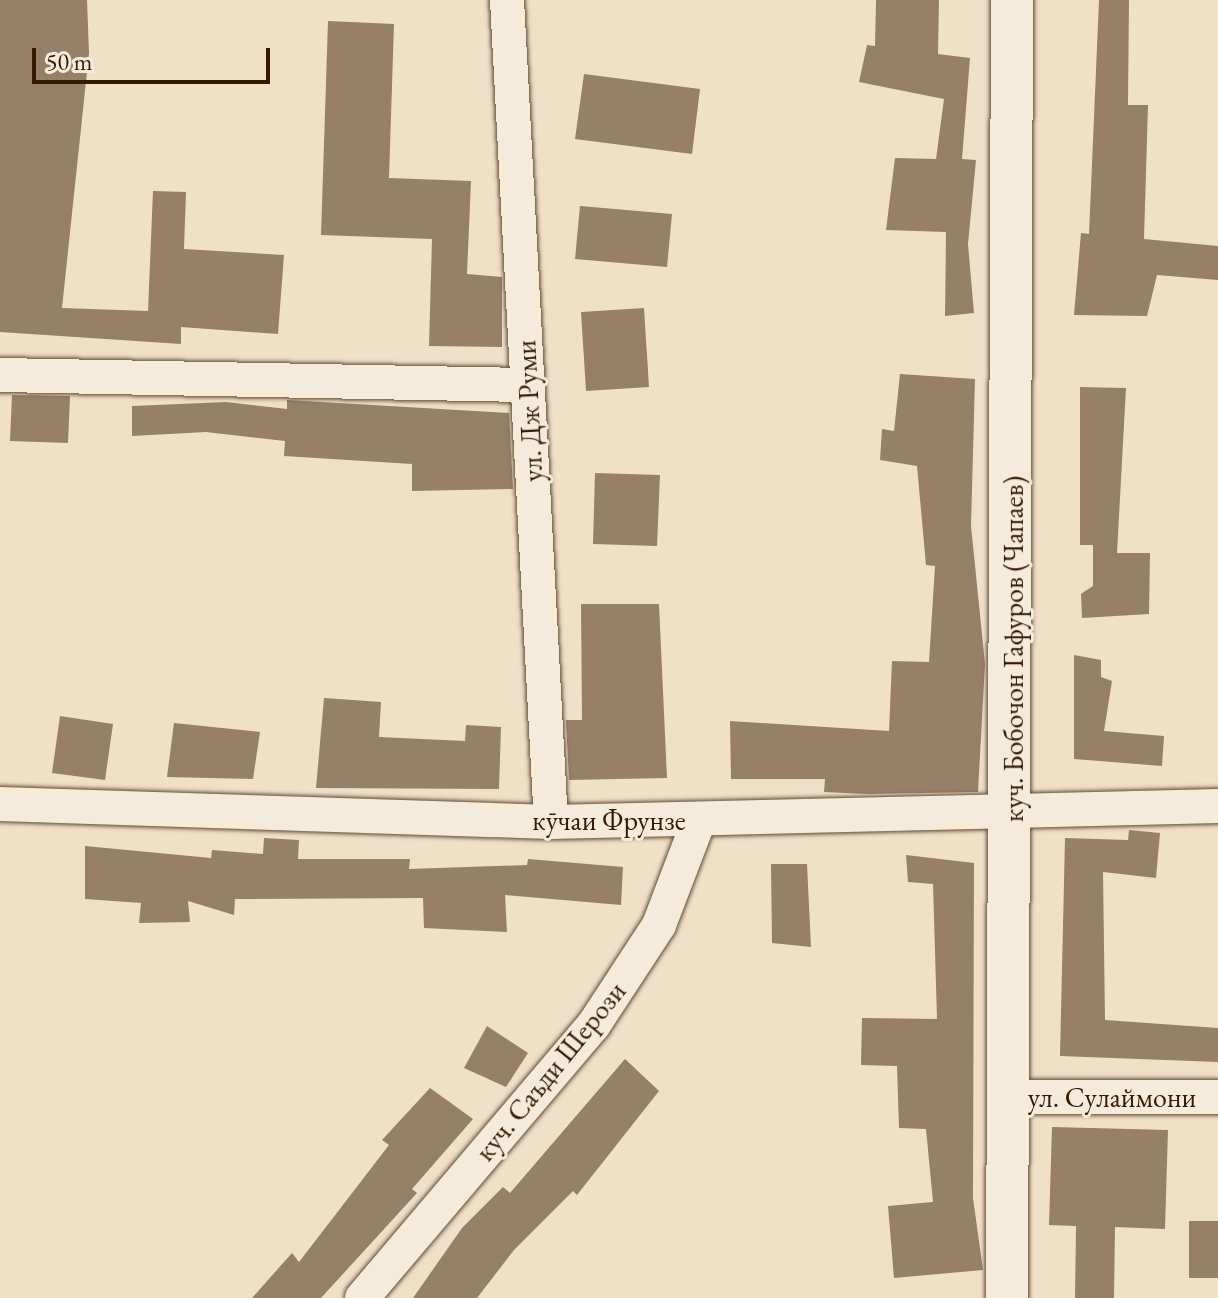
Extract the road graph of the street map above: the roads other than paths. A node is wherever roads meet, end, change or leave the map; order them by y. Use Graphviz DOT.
graph roads {
  1 [pos="507,0"];
  2 [pos="1012,0"];
  3 [pos="0,375"];
  4 [pos="528,385"];
  5 [pos="0,804"];
  6 [pos="1218,806"];
  7 [pos="1014,809"];
  8 [pos="699,820"];
  9 [pos="551,822"];
  10 [pos="1006,1097"];
  11 [pos="1218,1097"];
  12 [pos="362,1298"];
  13 [pos="1007,1298"];
  1 -- 4 [label="street, ул. Дж Руми"];
  2 -- 7 [label="street, куч. Бобочон Гафуров (Чапаев)"];
  3 -- 4 [label="street"];
  4 -- 9 [label="street, ул. Дж Руми"];
  5 -- 9 [label="street, кӯчаи Фрунзе"];
  6 -- 7 [label="street, кӯчаи Фрунзе"];
  7 -- 8 [label="street, кӯчаи Фрунзе"];
  7 -- 10 [label="street, куч. Бобочон Гафуров (Чапаев)"];
  8 -- 9 [label="street, кӯчаи Фрунзе"];
  8 -- 12 [label="street, куч. Саъди Шерози"];
  10 -- 11 [label="street, ул. Сулаймони"];
  10 -- 13 [label="street, куч. Бобочон Гафуров (Чапаев)"];
}
